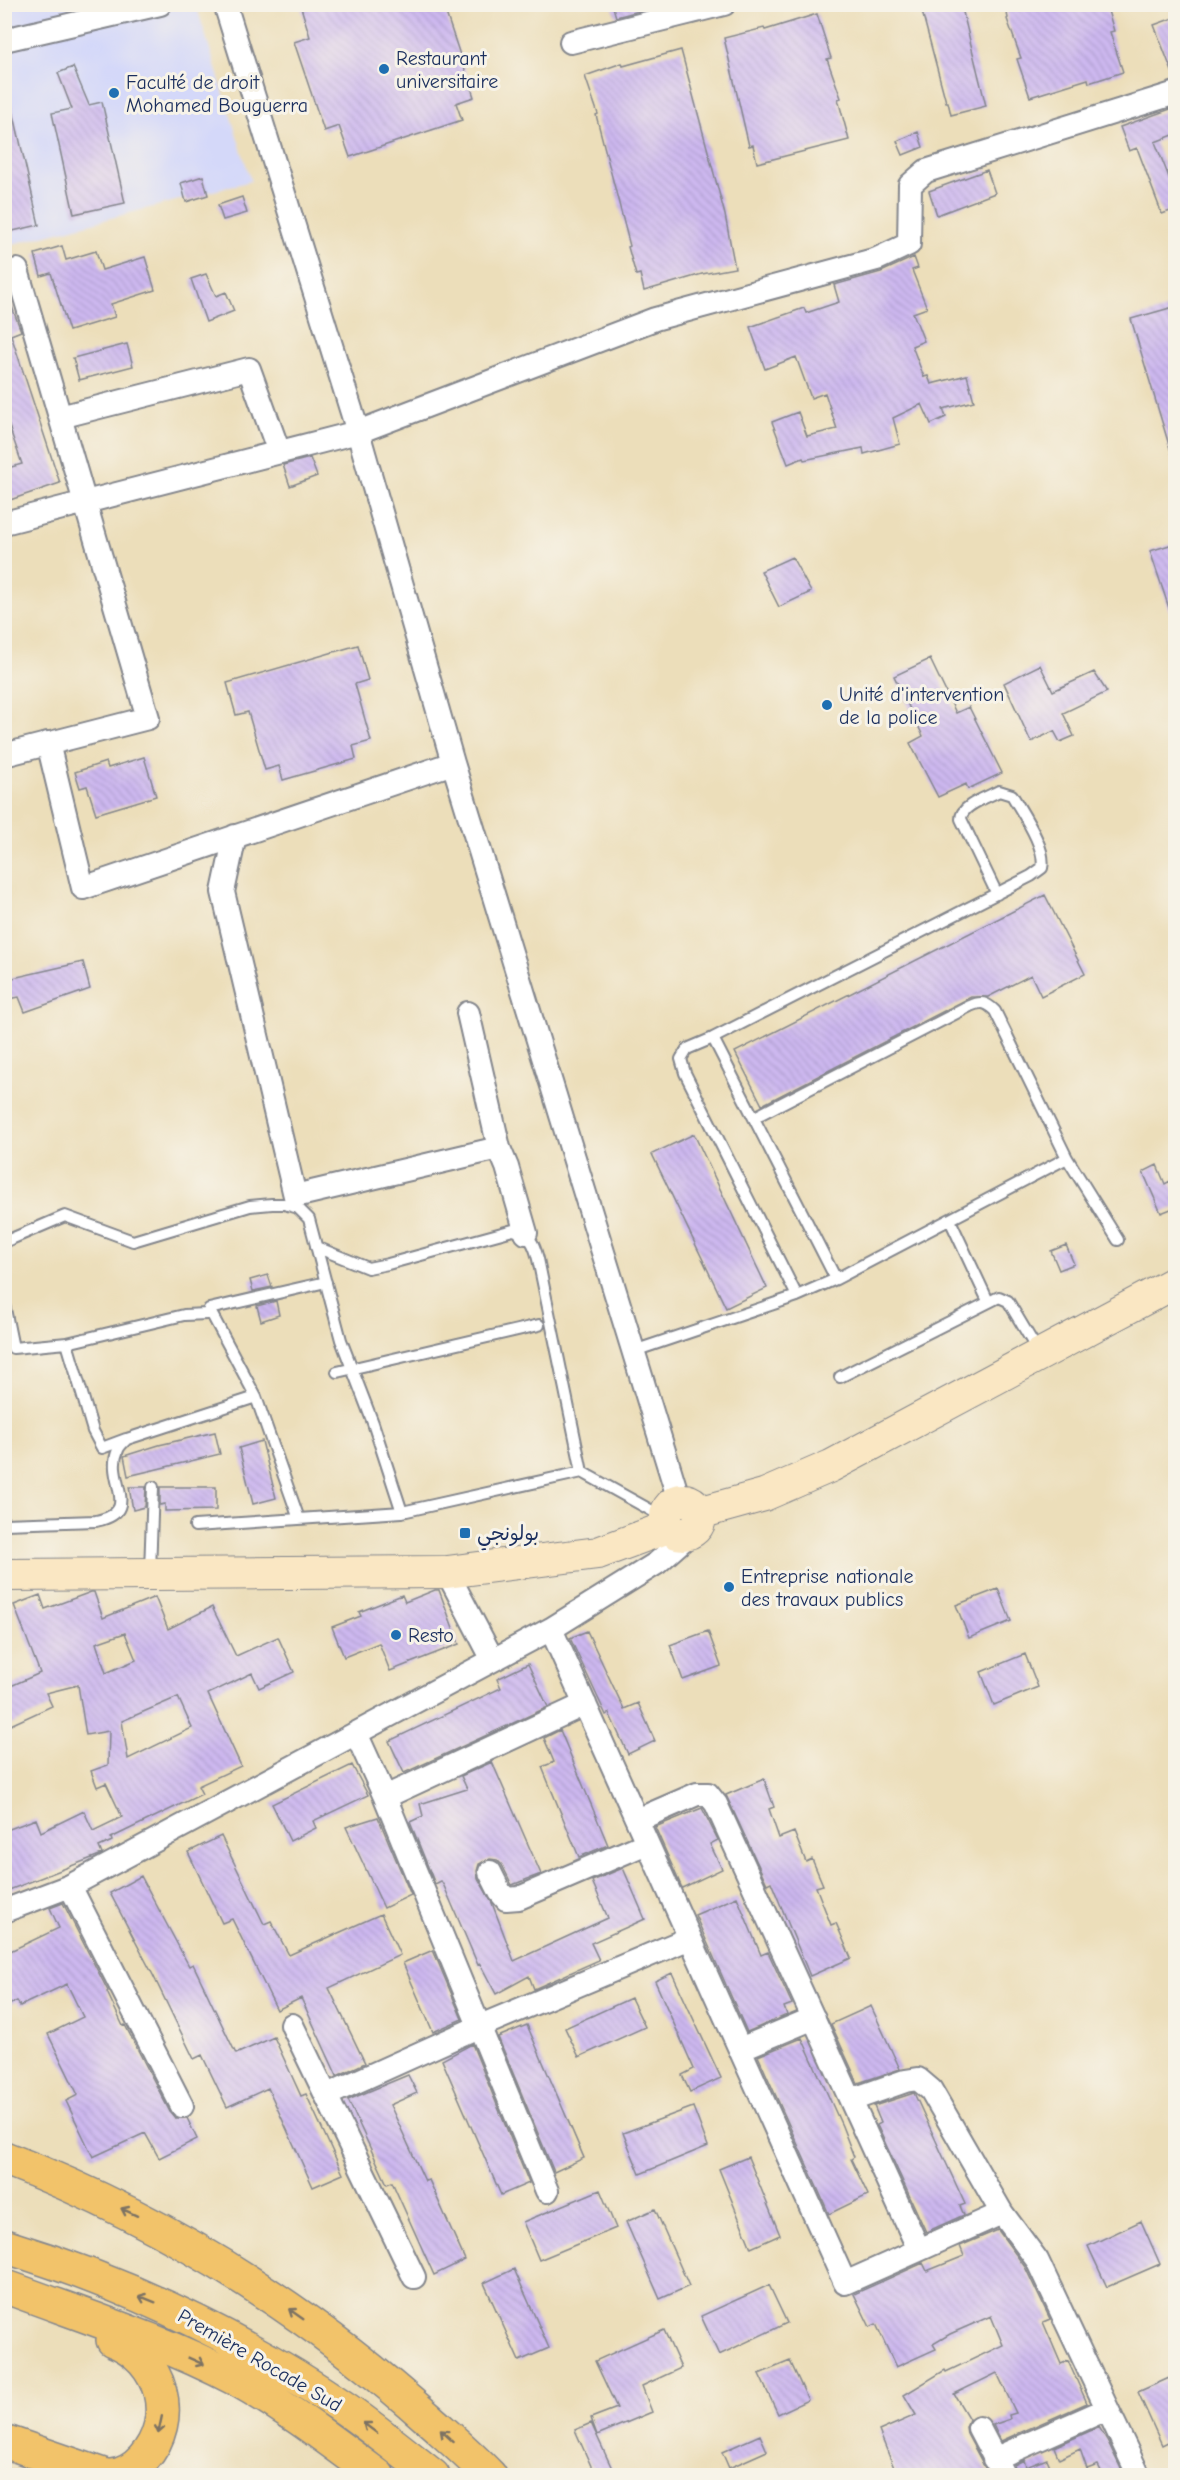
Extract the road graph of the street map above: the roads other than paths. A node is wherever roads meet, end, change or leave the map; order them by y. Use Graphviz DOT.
graph roads {
  1 [pos="160,4"];
  2 [pos="225,4"];
  3 [pos="724,4"];
  4 [pos="4,40"];
  5 [pos="571,42"];
  6 [pos="1176,93"];
  7 [pos="4,274"];
  8 [pos="60,417"];
  9 [pos="358,432"];
  10 [pos="279,452"];
  11 [pos="85,502"];
  12 [pos="4,523"];
  13 [pos="48,744"];
  14 [pos="4,755"];
  15 [pos="453,763"];
  16 [pos="235,836"];
  17 [pos="997,894"];
  18 [pos="468,1013"];
  19 [pos="713,1038"];
  20 [pos="755,1117"];
  21 [pos="499,1148"];
  22 [pos="1067,1158"];
  23 [pos="298,1208"];
  24 [pos="950,1220"];
  25 [pos="526,1233"];
  26 [pos="1118,1240"];
  27 [pos="4,1242"];
  28 [pos="316,1247"];
  29 [pos="836,1279"];
  30 [pos="326,1282"];
  31 [pos="1176,1282"];
  32 [pos="797,1296"];
  33 [pos="988,1301"];
  34 [pos="4,1304"];
  35 [pos="209,1309"];
  36 [pos="539,1325"];
  37 [pos="67,1343"];
  38 [pos="634,1351"];
  39 [pos="1039,1354"];
  40 [pos="352,1367"];
  41 [pos="337,1372"];
  42 [pos="840,1377"];
  43 [pos="256,1397"];
  44 [pos="127,1439"];
  45 [pos="582,1472"];
  46 [pos="153,1487"];
  47 [pos="402,1512"];
  48 [pos="299,1519"];
  49 [pos="681,1521"];
  50 [pos="4,1524"];
  51 [pos="195,1526"];
  52 [pos="447,1572"];
  53 [pos="150,1573"];
  54 [pos="4,1575"];
  55 [pos="551,1629"];
  56 [pos="493,1660"];
  57 [pos="585,1704"];
  58 [pos="356,1733"];
  59 [pos="385,1797"];
  60 [pos="637,1820"];
  61 [pos="647,1843"];
  62 [pos="490,1872"];
  63 [pos="70,1886"];
  64 [pos="4,1911"];
  65 [pos="690,1938"];
  66 [pos="814,2018"];
  67 [pos="292,2025"];
  68 [pos="478,2027"];
  69 [pos="740,2049"];
  70 [pos="327,2095"];
  71 [pos="851,2100"];
  72 [pos="182,2106"];
  73 [pos="4,2158"];
  74 [pos="547,2191"];
  75 [pos="1002,2213"];
  76 [pos="4,2246"];
  77 [pos="919,2250"];
  78 [pos="414,2277"];
  79 [pos="4,2286"];
  80 [pos="4,2293"];
  81 [pos="1107,2409"];
  82 [pos="979,2428"];
  83 [pos="4,2441"];
  84 [pos="4,2452"];
  85 [pos="999,2467"];
  86 [pos="65,2475"];
  87 [pos="106,2475"];
  88 [pos="111,2475"];
  89 [pos="378,2475"];
  90 [pos="433,2475"];
  91 [pos="490,2475"];
  92 [pos="1139,2475"];
  1 -- 4 [label="street"];
  2 -- 9 [label="street"];
  3 -- 5 [label="street"];
  6 -- 9 [label="street"];
  7 -- 8 [label="street"];
  8 -- 10 [label="street"];
  8 -- 11 [label="street"];
  9 -- 10 [label="street"];
  9 -- 15 [label="street"];
  10 -- 11 [label="street"];
  11 -- 12 [label="street"];
  11 -- 13 [label="street"];
  13 -- 14 [label="street"];
  13 -- 16 [label="street"];
  15 -- 16 [label="street"];
  15 -- 38 [label="street"];
  16 -- 21 [label="street"];
  17 -- 17 [label="lane"];
  17 -- 19 [label="lane"];
  18 -- 21 [label="street"];
  19 -- 20 [label="lane"];
  19 -- 32 [label="lane"];
  20 -- 22 [label="lane"];
  20 -- 29 [label="lane"];
  21 -- 23 [label="lane"];
  21 -- 25 [label="street"];
  22 -- 24 [label="lane"];
  22 -- 26 [label="lane"];
  23 -- 27 [label="lane"];
  23 -- 28 [label="lane"];
  24 -- 29 [label="lane"];
  24 -- 33 [label="lane"];
  25 -- 28 [label="lane"];
  25 -- 45 [label="lane"];
  28 -- 30 [label="lane"];
  29 -- 32 [label="lane"];
  30 -- 35 [label="lane"];
  30 -- 40 [label="lane"];
  31 -- 39 [label="main road"];
  32 -- 38 [label="lane"];
  33 -- 39 [label="lane"];
  33 -- 42 [label="lane"];
  34 -- 37 [label="lane"];
  35 -- 37 [label="lane"];
  35 -- 43 [label="lane"];
  36 -- 40 [label="lane"];
  37 -- 44 [label="lane"];
  38 -- 49 [label="street"];
  39 -- 49 [label="main road"];
  40 -- 41 [label="lane"];
  40 -- 47 [label="lane"];
  43 -- 44 [label="lane"];
  43 -- 48 [label="lane"];
  44 -- 50 [label="lane"];
  45 -- 47 [label="lane"];
  45 -- 49 [label="lane"];
  46 -- 53 [label="lane"];
  47 -- 48 [label="lane"];
  48 -- 51 [label="lane"];
  49 -- 52 [label="main road"];
  49 -- 55 [label="street"];
  52 -- 53 [label="main road"];
  52 -- 56 [label="street"];
  53 -- 54 [label="main road"];
  55 -- 56 [label="street"];
  55 -- 57 [label="street"];
  56 -- 58 [label="street"];
  57 -- 59 [label="street"];
  57 -- 60 [label="street"];
  58 -- 59 [label="street"];
  58 -- 63 [label="street"];
  59 -- 68 [label="street"];
  60 -- 61 [label="street"];
  60 -- 66 [label="street"];
  61 -- 62 [label="street"];
  61 -- 65 [label="street"];
  63 -- 64 [label="street"];
  63 -- 72 [label="street"];
  65 -- 68 [label="street"];
  65 -- 69 [label="street"];
  66 -- 69 [label="street"];
  66 -- 71 [label="street"];
  67 -- 70 [label="street"];
  68 -- 70 [label="street"];
  68 -- 74 [label="street"];
  69 -- 77 [label="street"];
  70 -- 78 [label="street"];
  71 -- 75 [label="street"];
  71 -- 77 [label="street"];
  91 -- 73 [label="highway, one-way"];
  75 -- 77 [label="street"];
  75 -- 81 [label="street"];
  90 -- 76 [label="highway, Première Rocade Sud, one-way"];
  79 -- 89 [label="highway, Première Rocade Sud, one-way"];
  80 -- 88 [label="highway, one-way"];
  81 -- 85 [label="street"];
  81 -- 92 [label="street"];
  82 -- 85 [label="street"];
  83 -- 87 [label="highway"];
  84 -- 86 [label="highway"];
}
